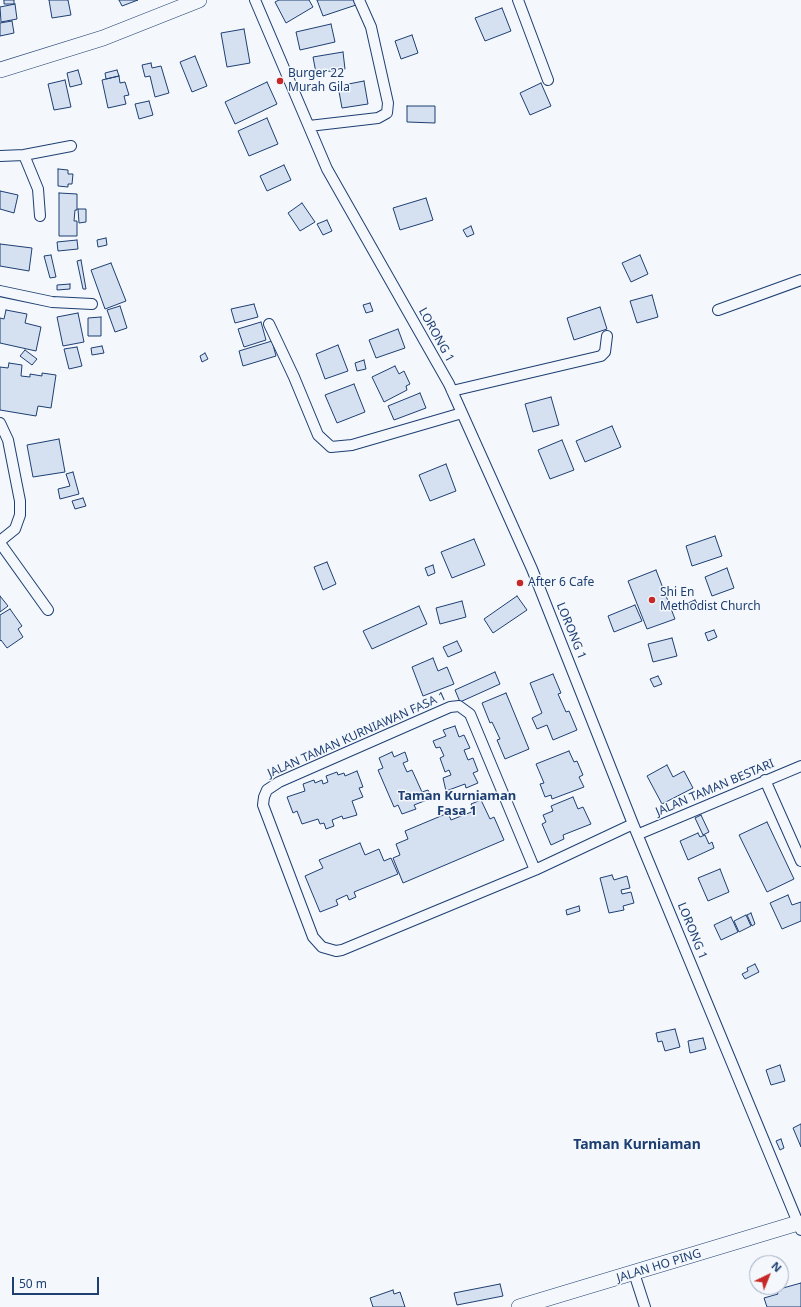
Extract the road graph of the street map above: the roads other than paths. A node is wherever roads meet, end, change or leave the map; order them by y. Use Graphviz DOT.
graph roads {
  1 [pos="199,0"];
  2 [pos="255,0"];
  3 [pos="359,0"];
  4 [pos="518,0"];
  5 [pos="0,70"];
  6 [pos="548,80"];
  7 [pos="309,126"];
  8 [pos="71,146"];
  9 [pos="24,155"];
  10 [pos="0,156"];
  11 [pos="40,216"];
  12 [pos="801,280"];
  13 [pos="0,291"];
  14 [pos="92,304"];
  15 [pos="718,310"];
  16 [pos="269,324"];
  17 [pos="607,336"];
  18 [pos="452,391"];
  19 [pos="462,414"];
  20 [pos="0,423"];
  21 [pos="0,542"];
  22 [pos="48,610"];
  23 [pos="801,766"];
  24 [pos="765,780"];
  25 [pos="633,824"];
  26 [pos="639,834"];
  27 [pos="801,861"];
  28 [pos="535,870"];
  29 [pos="800,1225"];
  30 [pos="634,1273"];
  31 [pos="519,1307"];
  32 [pos="645,1307"];
  1 -- 5 [label="street"];
  2 -- 7 [label="street, LORONG 1"];
  3 -- 7 [label="street"];
  4 -- 6 [label="street"];
  7 -- 18 [label="street, LORONG 1"];
  8 -- 9 [label="street"];
  9 -- 10 [label="street"];
  9 -- 11 [label="street"];
  12 -- 15 [label="street"];
  13 -- 14 [label="street"];
  16 -- 19 [label="street"];
  17 -- 18 [label="street"];
  18 -- 19 [label="street, LORONG 1"];
  19 -- 25 [label="street, LORONG 1"];
  20 -- 21 [label="street"];
  21 -- 22 [label="street"];
  23 -- 24 [label="street, JALAN TAMAN BESTARI"];
  24 -- 26 [label="street, JALAN TAMAN BESTARI"];
  24 -- 27 [label="street"];
  25 -- 26 [label="street, LORONG 1"];
  25 -- 28 [label="street, JALAN TAMAN KURNIAWAN FASA 1"];
  26 -- 29 [label="street, LORONG 1"];
  28 -- 28 [label="street, JALAN TAMAN KURNIAWAN FASA 1"];
  29 -- 30 [label="street, JALAN HO PING"];
  30 -- 31 [label="street, JALAN HO PING"];
  30 -- 32 [label="street"];
}
